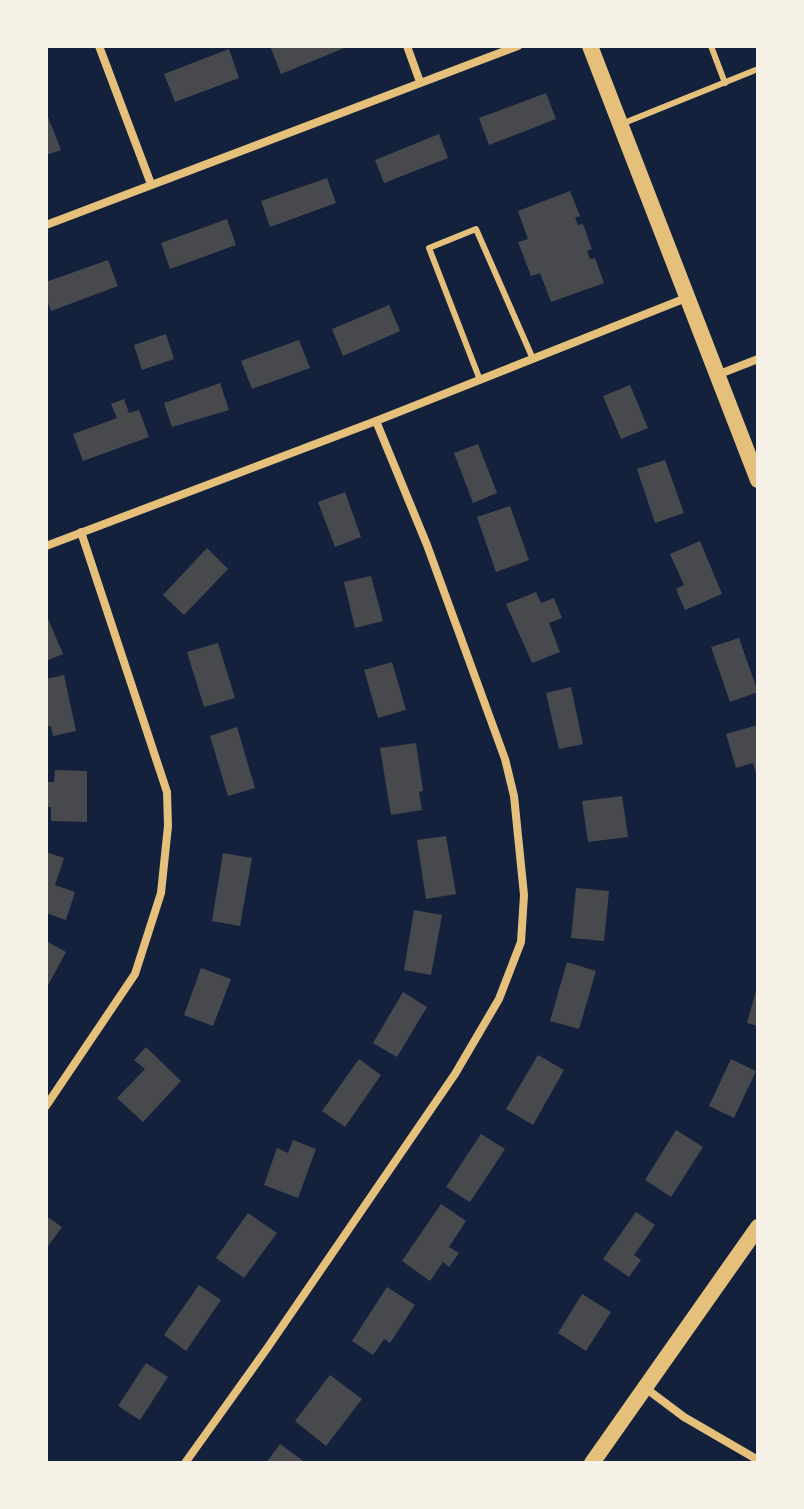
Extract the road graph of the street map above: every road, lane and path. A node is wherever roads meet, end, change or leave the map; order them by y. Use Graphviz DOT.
graph roads {
  1 [pos="99,46"];
  2 [pos="407,46"];
  3 [pos="518,46"];
  4 [pos="590,46"];
  5 [pos="711,46"];
  6 [pos="758,69"];
  7 [pos="420,82"];
  8 [pos="725,83"];
  9 [pos="620,125"];
  10 [pos="151,184"];
  11 [pos="46,225"];
  12 [pos="686,298"];
  13 [pos="533,359"];
  14 [pos="758,359"];
  15 [pos="717,375"];
  16 [pos="480,380"];
  17 [pos="376,421"];
  18 [pos="758,480"];
  19 [pos="81,532"];
  20 [pos="46,546"];
  21 [pos="46,1106"];
  22 [pos="758,1227"];
  23 [pos="643,1387"];
  24 [pos="758,1460"];
  25 [pos="185,1463"];
  26 [pos="592,1463"];
  1 -- 10 [label="street"];
  2 -- 7 [label="street"];
  3 -- 7 [label="street"];
  4 -- 9 [label="main road"];
  5 -- 8 [label="lane"];
  6 -- 8 [label="lane"];
  7 -- 10 [label="street"];
  8 -- 9 [label="lane"];
  9 -- 12 [label="main road"];
  10 -- 11 [label="street"];
  12 -- 13 [label="street"];
  12 -- 15 [label="main road"];
  13 -- 16 [label="street"];
  13 -- 16 [label="lane"];
  14 -- 15 [label="street"];
  15 -- 18 [label="main road"];
  16 -- 17 [label="street"];
  17 -- 19 [label="street"];
  17 -- 25 [label="street"];
  19 -- 20 [label="street"];
  19 -- 21 [label="street"];
  22 -- 23 [label="main road"];
  23 -- 24 [label="street"];
  23 -- 26 [label="main road"];
}
